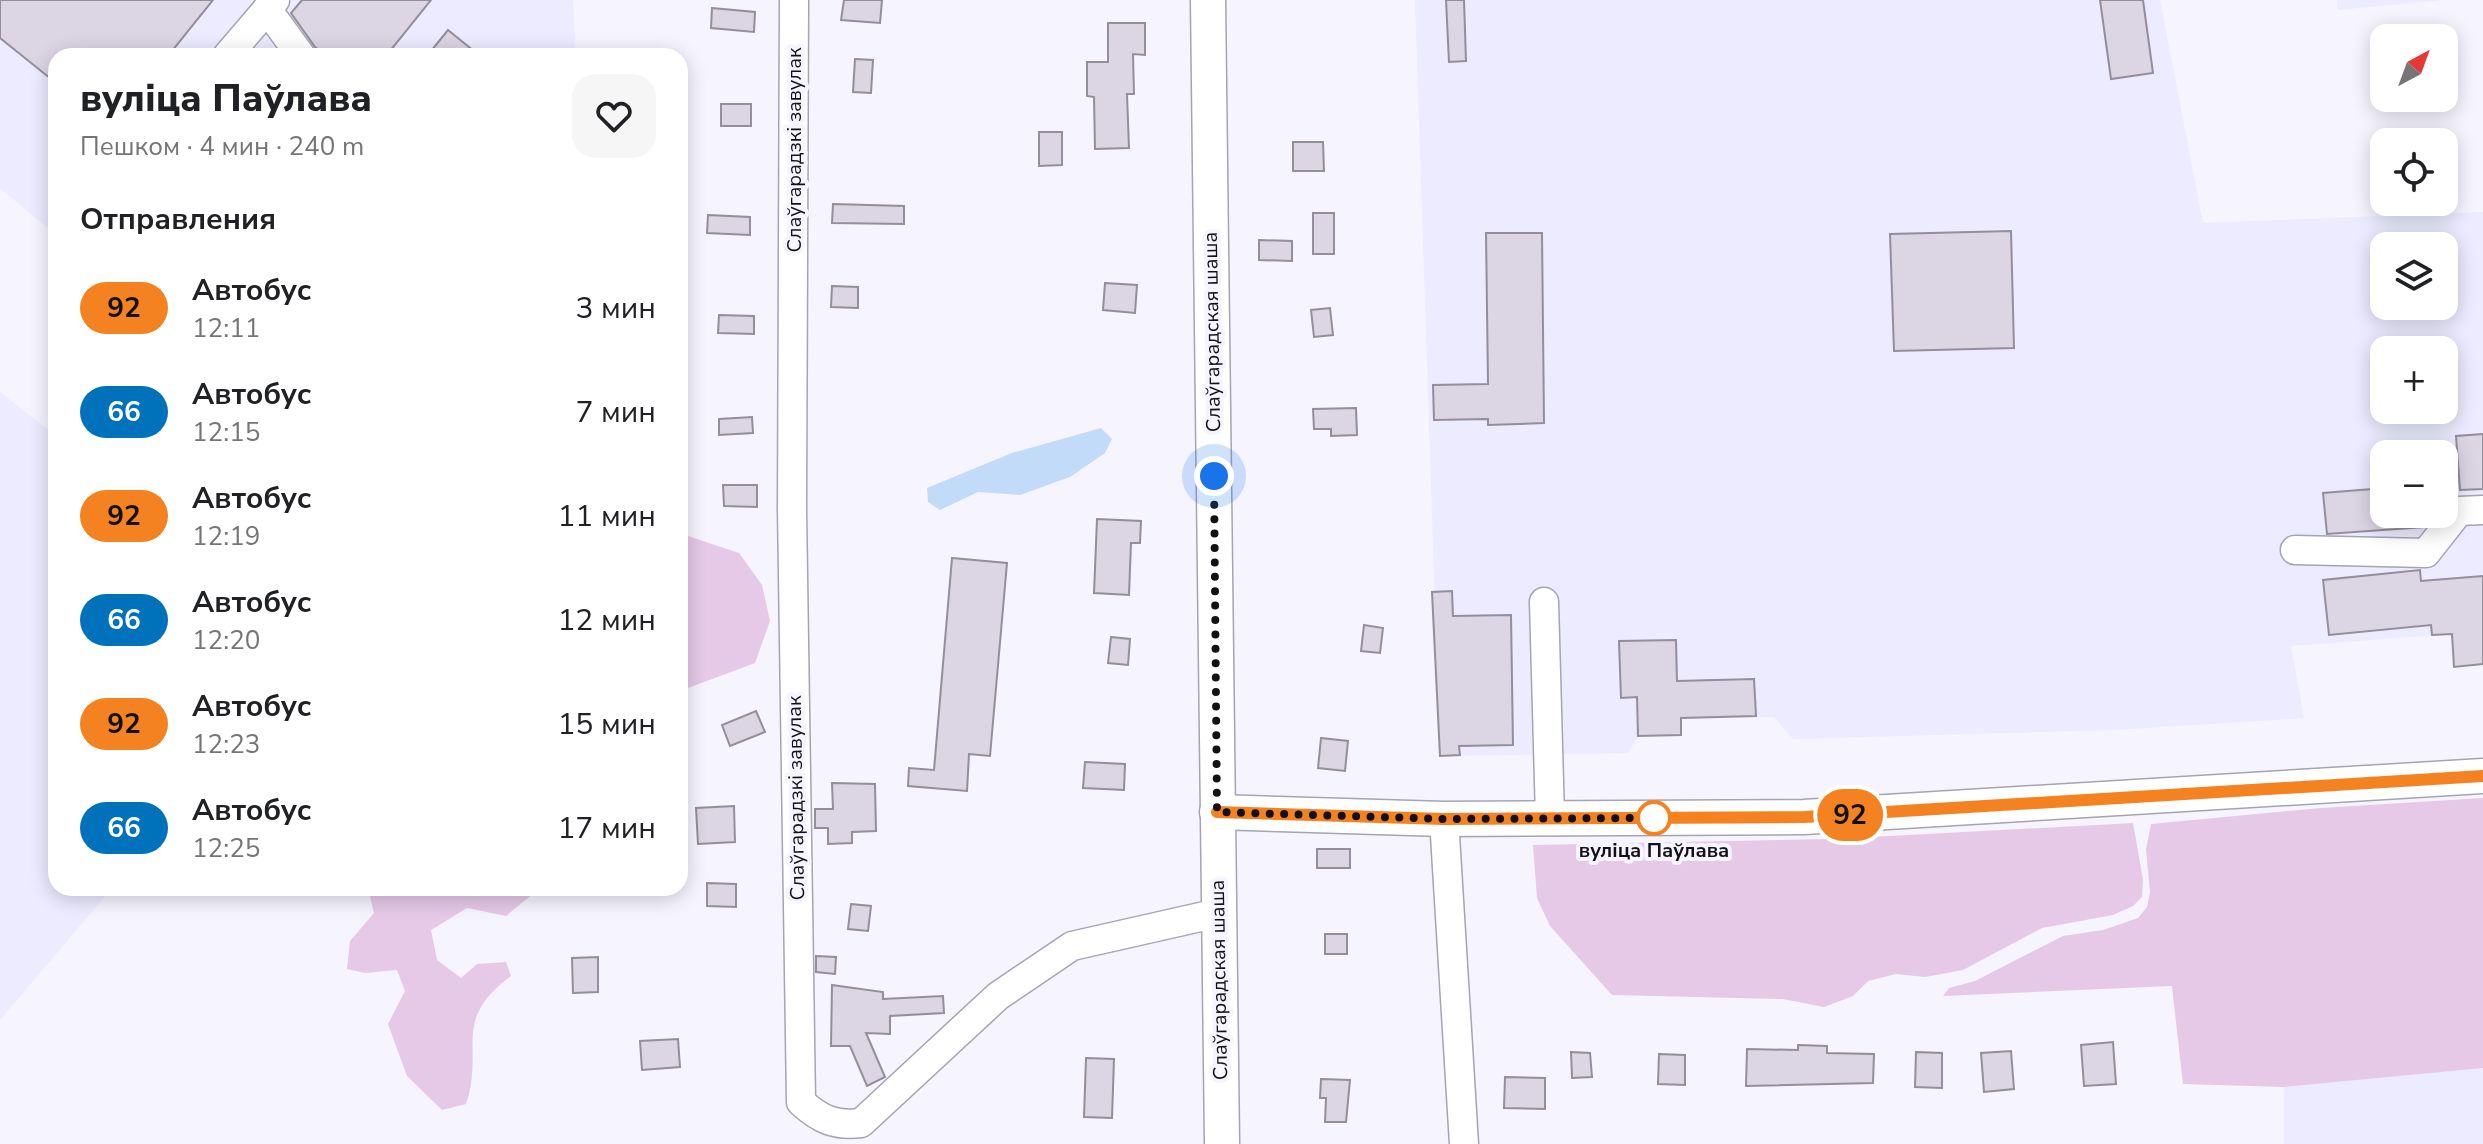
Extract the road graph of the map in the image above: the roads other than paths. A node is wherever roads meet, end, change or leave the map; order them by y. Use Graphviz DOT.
graph roads {
  1 [pos="794,0"];
  2 [pos="1208,0"];
  3 [pos="271,5"];
  4 [pos="234,48"];
  5 [pos="296,48"];
  6 [pos="2483,510"];
  7 [pos="2295,550"];
  8 [pos="1544,602"];
  9 [pos="2483,776"];
  10 [pos="1217,812"];
  11 [pos="1550,818"];
  12 [pos="1444,819"];
  13 [pos="1218,913"];
  14 [pos="861,1134"];
  15 [pos="1222,1144"];
  16 [pos="1464,1144"];
  1 -- 14 [label="street, Слаўгарадзкі завулак"];
  2 -- 10 [label="main road, Слаўгарадская шаша"];
  3 -- 4 [label="street"];
  3 -- 5 [label="street"];
  6 -- 7 [label="street"];
  8 -- 11 [label="street"];
  9 -- 11 [label="main road"];
  10 -- 12 [label="main road"];
  10 -- 13 [label="main road, Слаўгарадская шаша"];
  11 -- 12 [label="main road"];
  12 -- 16 [label="street"];
  13 -- 14 [label="street, Слаўгарадзкі завулак"];
  13 -- 15 [label="main road, Слаўгарадская шаша"];
}
